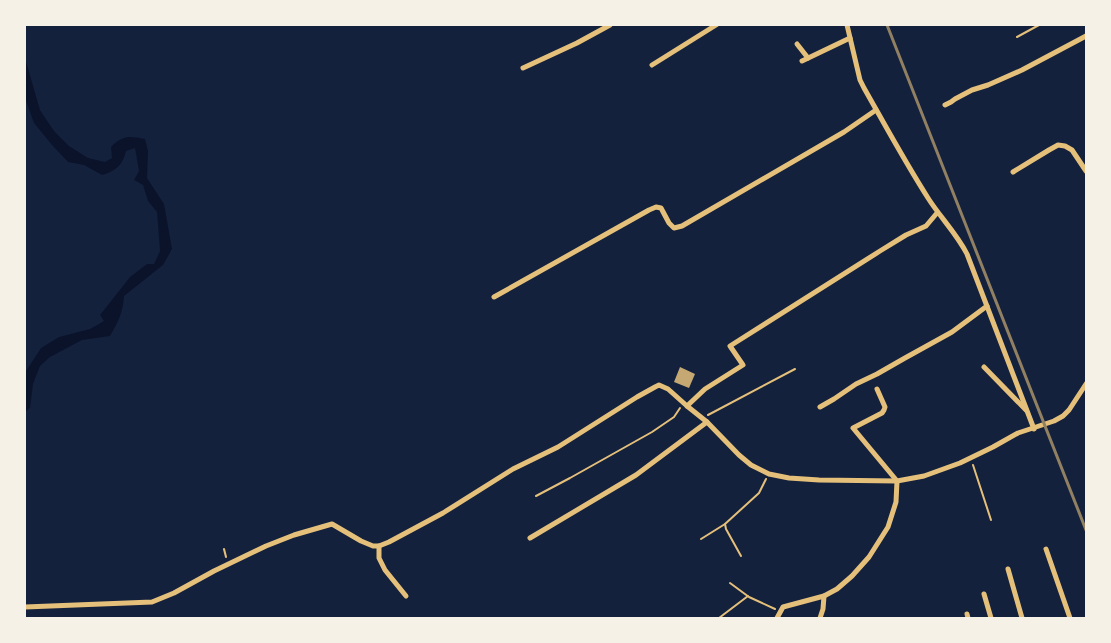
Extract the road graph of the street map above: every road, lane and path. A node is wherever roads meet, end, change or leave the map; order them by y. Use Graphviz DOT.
graph roads {
  1 [pos="610,25"];
  2 [pos="716,25"];
  3 [pos="847,25"];
  4 [pos="1039,25"];
  5 [pos="1086,36"];
  6 [pos="1017,37"];
  7 [pos="850,38"];
  8 [pos="797,44"];
  9 [pos="808,58"];
  10 [pos="802,61"];
  11 [pos="652,65"];
  12 [pos="523,68"];
  13 [pos="945,105"];
  14 [pos="876,110"];
  15 [pos="1086,171"];
  16 [pos="1013,172"];
  17 [pos="937,213"];
  18 [pos="494,297"];
  19 [pos="987,306"];
  20 [pos="984,367"];
  21 [pos="795,369"];
  22 [pos="1086,384"];
  23 [pos="877,389"];
  24 [pos="685,405"];
  25 [pos="820,407"];
  26 [pos="1027,411"];
  27 [pos="702,418"];
  28 [pos="707,422"];
  29 [pos="1034,429"];
  30 [pos="970,458"];
  31 [pos="769,474"];
  32 [pos="897,481"];
  33 [pos="536,496"];
  34 [pos="991,520"];
  35 [pos="725,524"];
  36 [pos="530,538"];
  37 [pos="701,539"];
  38 [pos="379,546"];
  39 [pos="1046,548"];
  40 [pos="741,556"];
  41 [pos="1008,569"];
  42 [pos="730,583"];
  43 [pos="984,594"];
  44 [pos="406,596"];
  45 [pos="748,596"];
  46 [pos="824,596"];
  47 [pos="25,606"];
  48 [pos="780,611"];
  49 [pos="719,618"];
  50 [pos="777,618"];
  51 [pos="820,618"];
  52 [pos="991,618"];
  53 [pos="1022,618"];
  54 [pos="1070,618"];
  1 -- 12 [label="street"];
  2 -- 11 [label="street"];
  3 -- 7 [label="street"];
  4 -- 6 [label="path"];
  5 -- 13 [label="street"];
  7 -- 9 [label="street"];
  7 -- 14 [label="street"];
  8 -- 9 [label="street"];
  9 -- 10 [label="street"];
  14 -- 17 [label="street"];
  14 -- 18 [label="street"];
  15 -- 16 [label="street"];
  17 -- 19 [label="street"];
  17 -- 24 [label="street"];
  19 -- 25 [label="street"];
  19 -- 26 [label="street"];
  20 -- 26 [label="street"];
  21 -- 27 [label="path"];
  22 -- 29 [label="street"];
  23 -- 32 [label="street"];
  24 -- 27 [label="street"];
  24 -- 33 [label="path"];
  24 -- 38 [label="street"];
  26 -- 29 [label="street"];
  27 -- 28 [label="street"];
  28 -- 31 [label="street"];
  28 -- 36 [label="street"];
  29 -- 30 [label="street"];
  30 -- 32 [label="street"];
  30 -- 34 [label="path"];
  31 -- 32 [label="street"];
  31 -- 35 [label="path"];
  32 -- 46 [label="street"];
  35 -- 37 [label="path"];
  35 -- 40 [label="path"];
  38 -- 44 [label="street"];
  38 -- 47 [label="street"];
  39 -- 54 [label="street"];
  41 -- 53 [label="street"];
  42 -- 45 [label="path"];
  43 -- 52 [label="street"];
  45 -- 48 [label="path"];
  45 -- 49 [label="path"];
  46 -- 48 [label="street"];
  46 -- 51 [label="street"];
  48 -- 50 [label="street"];
}
